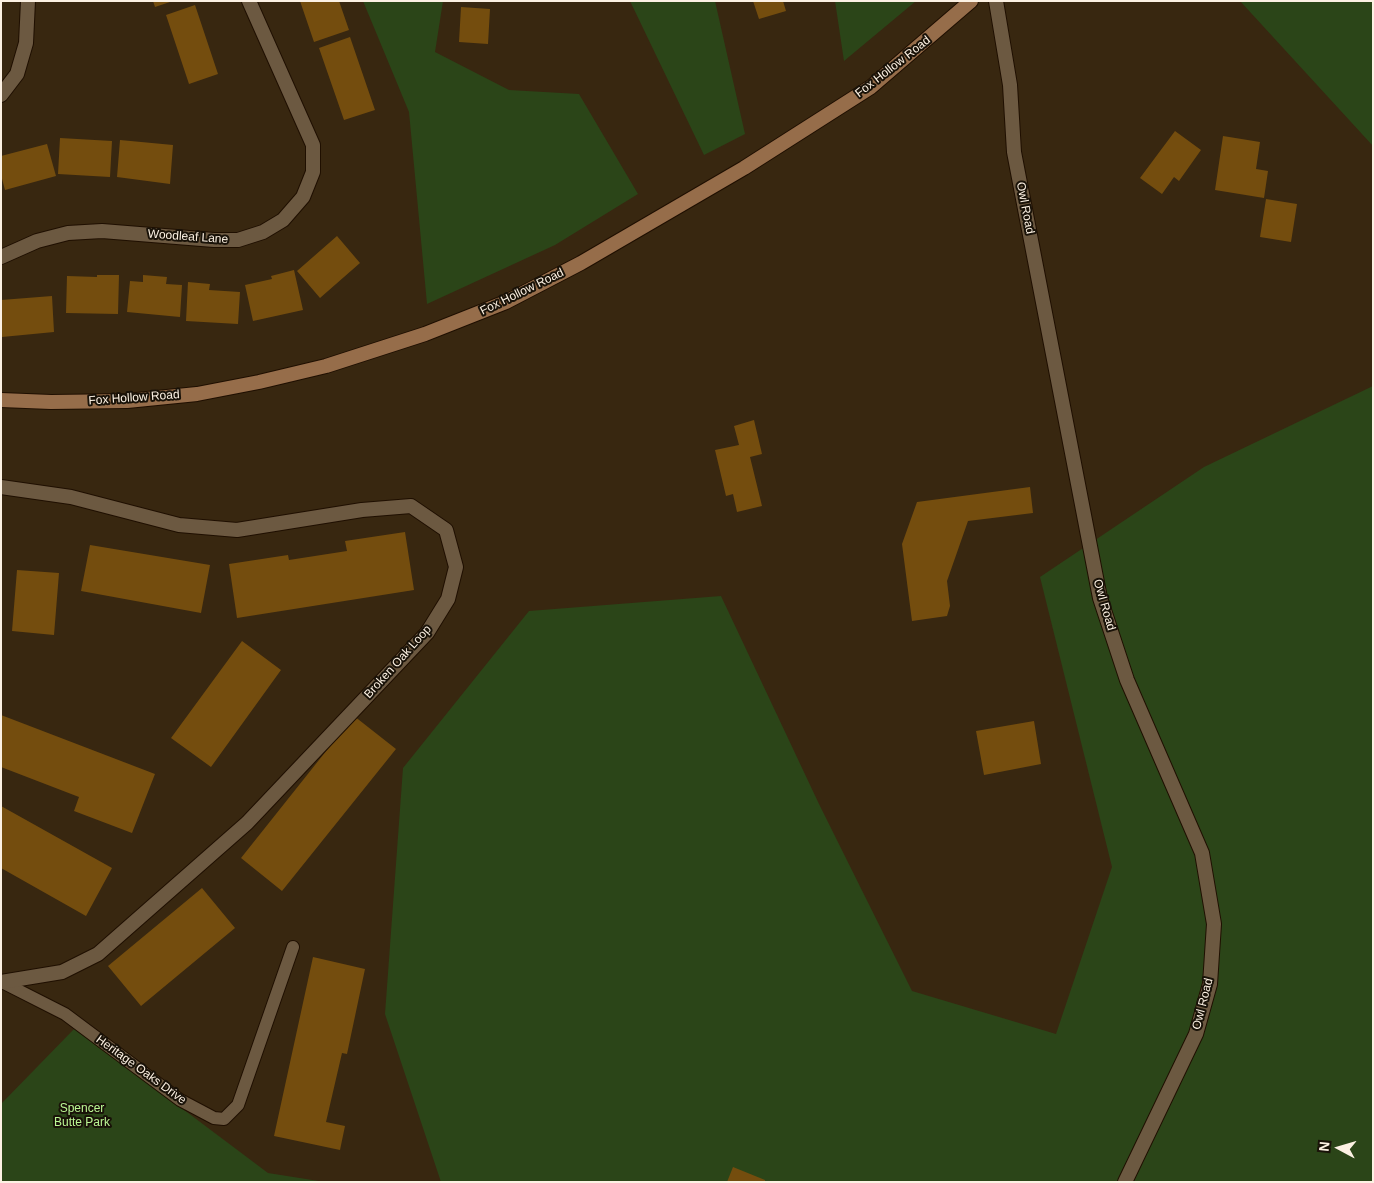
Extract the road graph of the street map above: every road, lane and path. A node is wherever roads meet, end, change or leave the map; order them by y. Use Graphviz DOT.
graph roads {
  1 [pos="28,1"];
  2 [pos="249,1"];
  3 [pos="972,1"];
  4 [pos="996,1"];
  5 [pos="1,95"];
  6 [pos="1,257"];
  7 [pos="1,400"];
  8 [pos="1,487"];
  9 [pos="293,947"];
  10 [pos="2,982"];
  11 [pos="1126,1182"];
  1 -- 5 [label="street"];
  2 -- 6 [label="street, Woodleaf Lane"];
  3 -- 7 [label="main road, Fox Hollow Road"];
  4 -- 11 [label="street, Owl Road"];
  8 -- 10 [label="street, Broken Oak Loop"];
  9 -- 10 [label="lane, Heritage Oaks Drive"];
}
